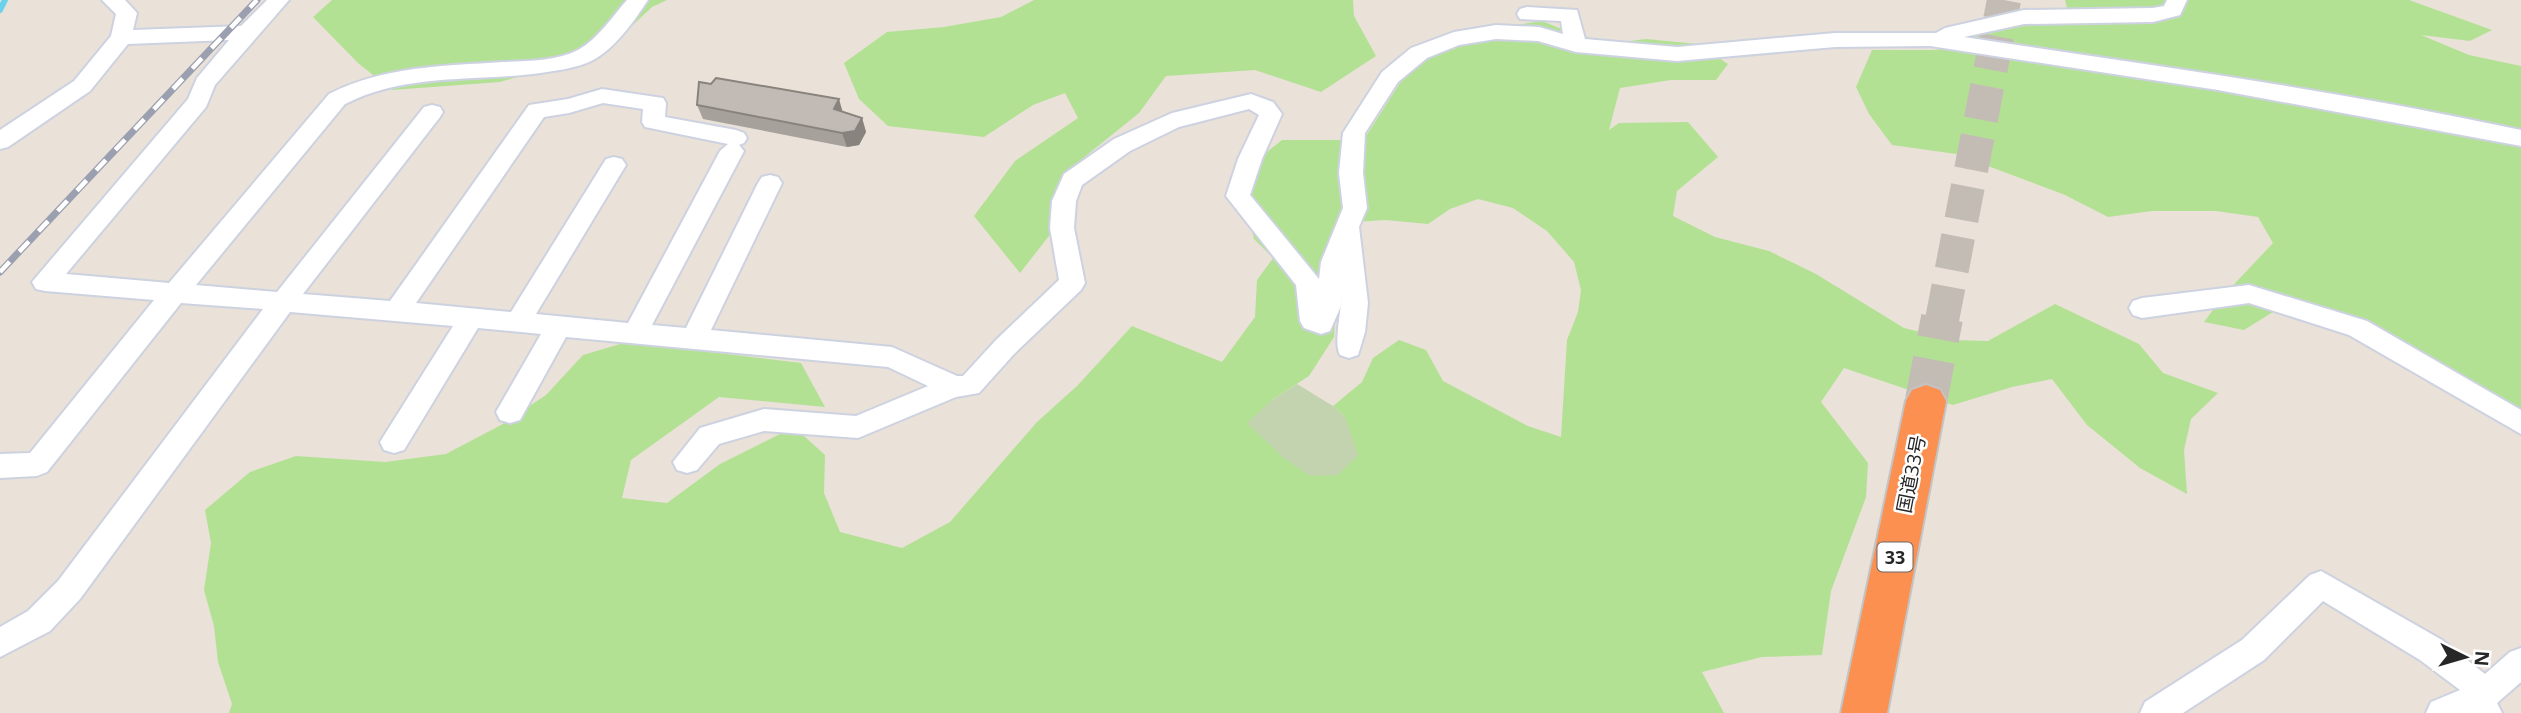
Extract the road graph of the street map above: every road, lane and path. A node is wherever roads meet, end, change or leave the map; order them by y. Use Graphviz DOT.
graph roads {
  1 [pos="112,0"];
  2 [pos="279,0"];
  3 [pos="638,0"];
  4 [pos="2177,0"];
  5 [pos="1527,14"];
  6 [pos="247,33"];
  7 [pos="122,37"];
  8 [pos="1930,39"];
  9 [pos="1576,45"];
  10 [pos="432,112"];
  11 [pos="2521,138"];
  12 [pos="0,141"];
  13 [pos="614,165"];
  14 [pos="770,183"];
  15 [pos="1347,228"];
  16 [pos="174,294"];
  17 [pos="282,303"];
  18 [pos="2142,308"];
  19 [pos="397,311"];
  20 [pos="471,318"];
  21 [pos="517,323"];
  22 [pos="559,326"];
  23 [pos="635,333"];
  24 [pos="694,338"];
  25 [pos="1349,348"];
  26 [pos="954,387"];
  27 [pos="1926,401"];
  28 [pos="510,412"];
  29 [pos="2521,423"];
  30 [pos="394,442"];
  31 [pos="687,462"];
  32 [pos="0,466"];
  33 [pos="0,643"];
  34 [pos="2521,662"];
  35 [pos="2482,706"];
  36 [pos="1864,713"];
  37 [pos="2156,713"];
  38 [pos="2442,713"];
  1 -- 7 [label="street"];
  2 -- 6 [label="street"];
  3 -- 16 [label="street"];
  4 -- 8 [label="street"];
  5 -- 9 [label="street"];
  6 -- 7 [label="street"];
  6 -- 16 [label="street"];
  7 -- 12 [label="street"];
  8 -- 9 [label="street"];
  8 -- 11 [label="street"];
  9 -- 15 [label="street"];
  10 -- 17 [label="street"];
  13 -- 21 [label="street"];
  14 -- 24 [label="street"];
  15 -- 25 [label="street"];
  15 -- 26 [label="street"];
  16 -- 17 [label="street"];
  16 -- 32 [label="street"];
  17 -- 19 [label="street"];
  17 -- 33 [label="street"];
  18 -- 29 [label="street"];
  19 -- 20 [label="street"];
  19 -- 23 [label="street"];
  20 -- 21 [label="street"];
  20 -- 30 [label="street"];
  21 -- 22 [label="street"];
  22 -- 23 [label="street"];
  22 -- 28 [label="street"];
  23 -- 24 [label="street"];
  24 -- 26 [label="street"];
  26 -- 31 [label="street"];
  27 -- 36 [label="highway, 国道33号 / 33"];
  34 -- 35 [label="street"];
  35 -- 37 [label="street"];
  35 -- 38 [label="street"];
}
